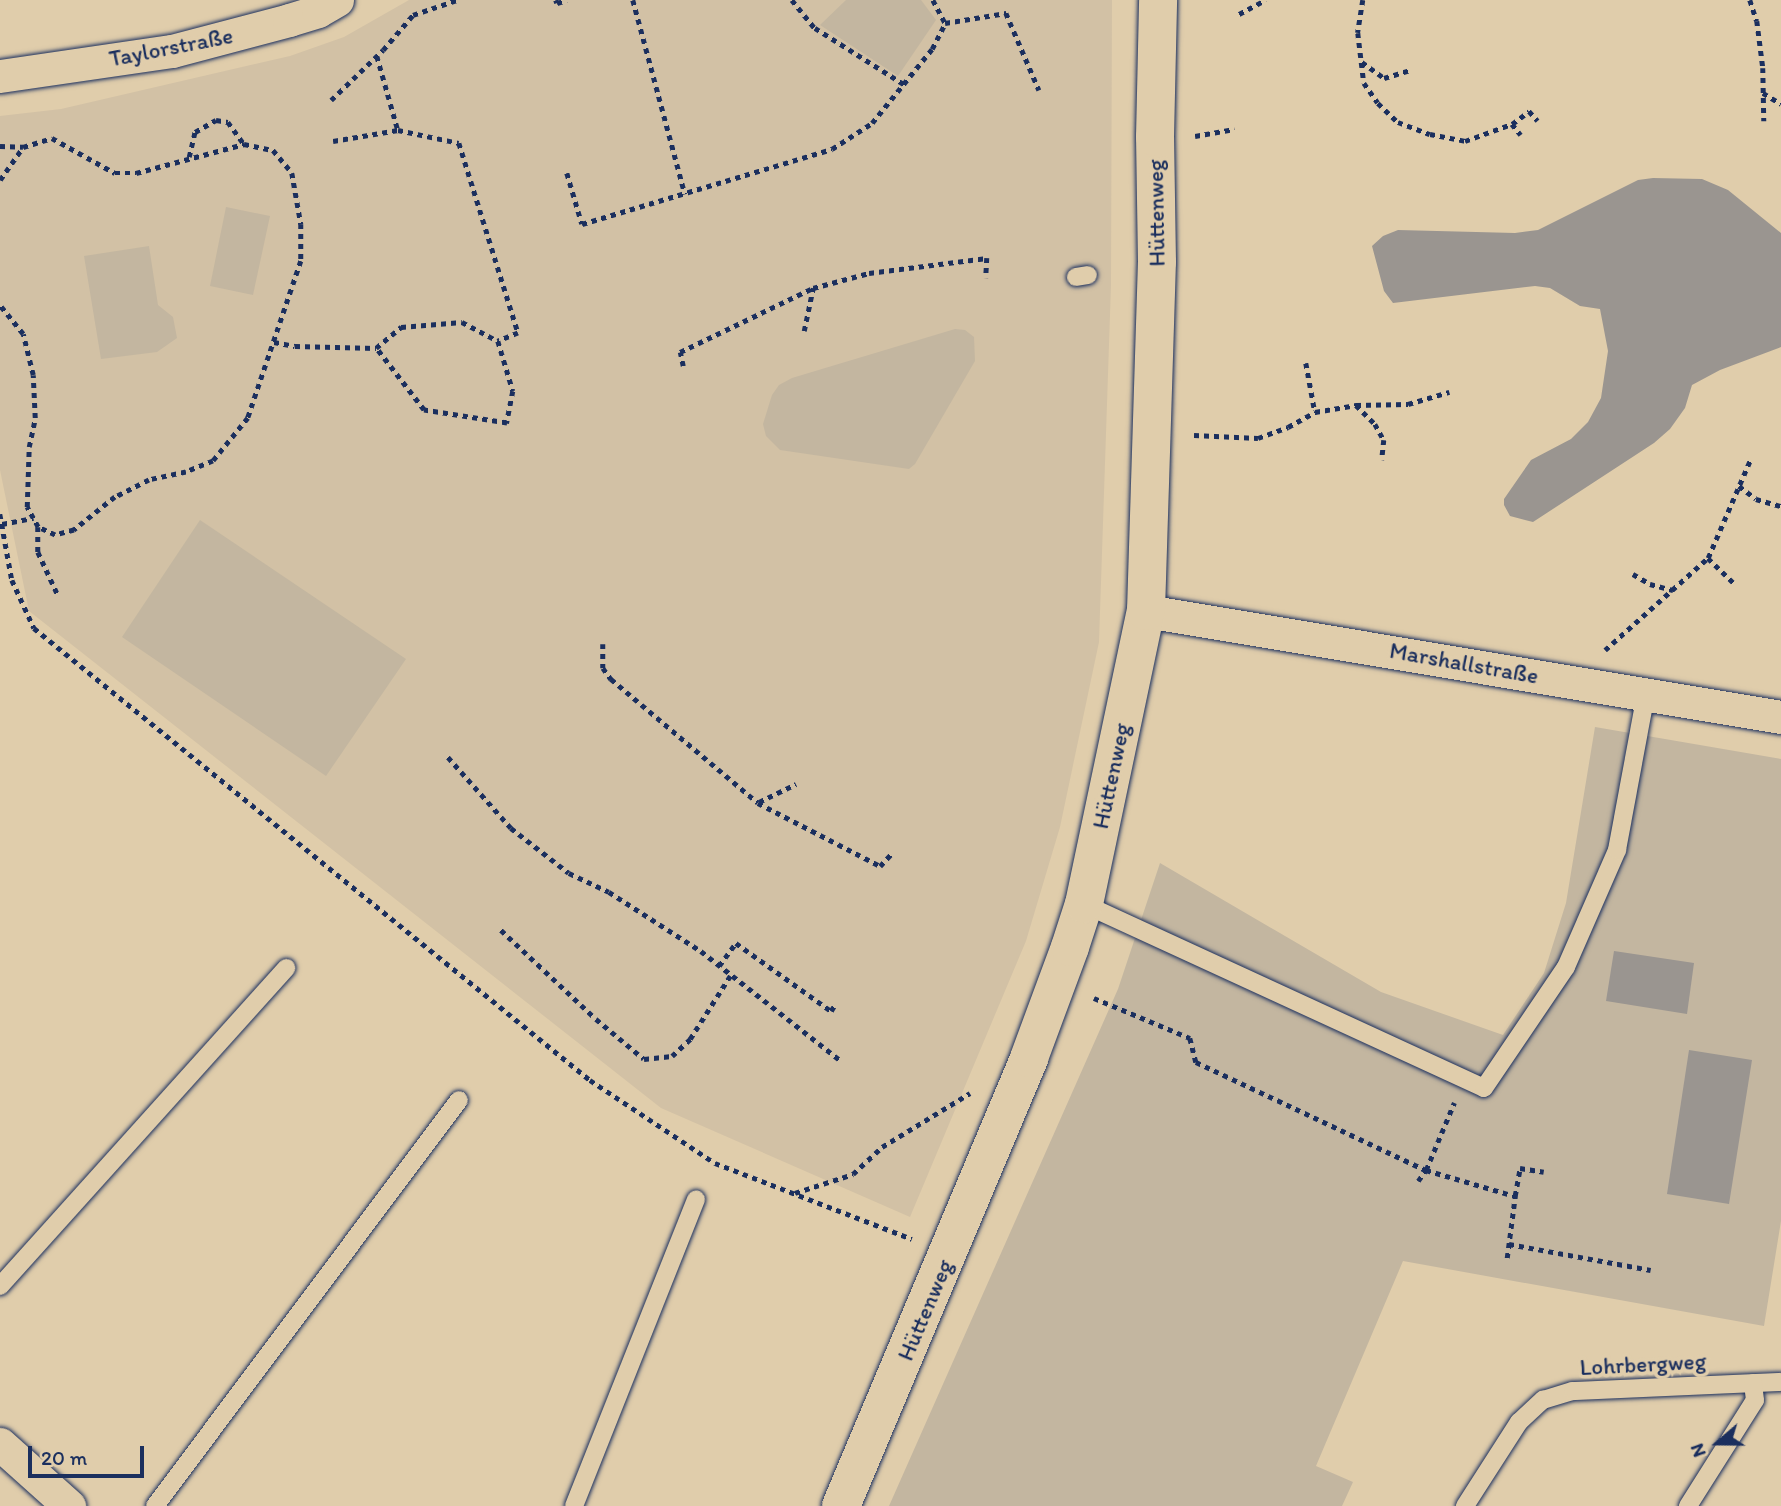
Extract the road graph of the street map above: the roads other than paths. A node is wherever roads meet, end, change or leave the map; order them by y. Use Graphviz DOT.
graph roads {
  1 [pos="337,0"];
  2 [pos="1158,0"];
  3 [pos="0,76"];
  4 [pos="1146,611"];
  5 [pos="1646,693"];
  6 [pos="1781,717"];
  7 [pos="1084,904"];
  8 [pos="286,968"];
  9 [pos="459,1100"];
  10 [pos="696,1199"];
  11 [pos="0,1286"];
  12 [pos="1781,1382"];
  13 [pos="1754,1383"];
  14 [pos="0,1444"];
  15 [pos="69,1506"];
  16 [pos="155,1506"];
  17 [pos="574,1506"];
  18 [pos="841,1506"];
  19 [pos="1465,1506"];
  20 [pos="1688,1506"];
  1 -- 3 [label="street, Taylorstraße"];
  2 -- 4 [label="main road, Hüttenweg"];
  4 -- 5 [label="street, Marshallstraße"];
  4 -- 7 [label="main road, Hüttenweg"];
  5 -- 6 [label="street, Marshallstraße"];
  5 -- 7 [label="lane"];
  7 -- 18 [label="main road, Hüttenweg"];
  8 -- 11 [label="lane"];
  9 -- 16 [label="lane"];
  10 -- 17 [label="lane"];
  12 -- 13 [label="lane, Lohrbergweg"];
  13 -- 19 [label="lane, Lohrbergweg"];
  13 -- 20 [label="lane"];
  14 -- 15 [label="street"];
}
